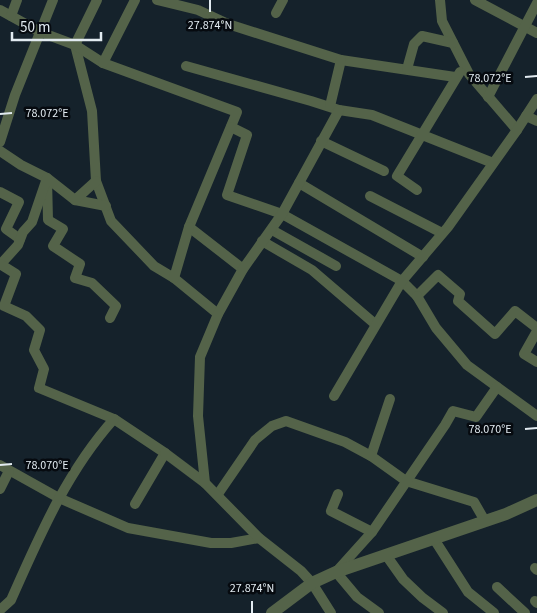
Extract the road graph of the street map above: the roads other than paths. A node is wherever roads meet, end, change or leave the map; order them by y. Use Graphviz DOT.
graph roads {
  1 [pos="17,0"];
  2 [pos="53,0"];
  3 [pos="97,0"];
  4 [pos="135,0"];
  5 [pos="157,0"];
  6 [pos="283,0"];
  7 [pos="440,0"];
  8 [pos="475,0"];
  9 [pos="537,3"];
  10 [pos="0,10"];
  11 [pos="276,13"];
  12 [pos="11,16"];
  13 [pos="525,26"];
  14 [pos="40,32"];
  15 [pos="537,33"];
  16 [pos="453,43"];
  17 [pos="75,45"];
  18 [pos="341,60"];
  19 [pos="104,63"];
  20 [pos="186,66"];
  21 [pos="465,66"];
  22 [pos="407,69"];
  23 [pos="455,77"];
  24 [pos="488,97"];
  25 [pos="537,99"];
  26 [pos="334,108"];
  27 [pos="526,116"];
  28 [pos="537,121"];
  29 [pos="230,127"];
  30 [pos="518,130"];
  31 [pos="422,135"];
  32 [pos="321,141"];
  33 [pos="0,142"];
  34 [pos="0,151"];
  35 [pos="493,162"];
  36 [pos="384,171"];
  37 [pos="47,178"];
  38 [pos="96,181"];
  39 [pos="299,184"];
  40 [pos="418,190"];
  41 [pos="0,192"];
  42 [pos="370,196"];
  43 [pos="75,200"];
  44 [pos="106,206"];
  45 [pos="282,214"];
  46 [pos="189,227"];
  47 [pos="272,230"];
  48 [pos="442,233"];
  49 [pos="20,239"];
  50 [pos="262,240"];
  51 [pos="422,257"];
  52 [pos="0,264"];
  53 [pos="336,266"];
  54 [pos="243,269"];
  55 [pos="174,278"];
  56 [pos="402,281"];
  57 [pos="417,296"];
  58 [pos="218,314"];
  59 [pos="110,318"];
  60 [pos="375,324"];
  61 [pos="537,330"];
  62 [pos="537,362"];
  63 [pos="497,387"];
  64 [pos="334,396"];
  65 [pos="390,399"];
  66 [pos="537,416"];
  67 [pos="114,419"];
  68 [pos="165,454"];
  69 [pos="371,456"];
  70 [pos="4,468"];
  71 [pos="406,482"];
  72 [pos="205,483"];
  73 [pos="0,489"];
  74 [pos="218,494"];
  75 [pos="338,494"];
  76 [pos="59,498"];
  77 [pos="537,500"];
  78 [pos="135,504"];
  79 [pos="485,522"];
  80 [pos="372,532"];
  81 [pos="259,538"];
  82 [pos="434,539"];
  83 [pos="386,555"];
  84 [pos="336,572"];
  85 [pos="312,584"];
  86 [pos="498,587"];
  87 [pos="0,610"];
  88 [pos="272,613"];
  89 [pos="331,613"];
  90 [pos="379,613"];
  91 [pos="443,613"];
  92 [pos="494,613"];
  93 [pos="524,613"];
  1 -- 12 [label="street"];
  2 -- 14 [label="street"];
  3 -- 17 [label="street"];
  4 -- 19 [label="street"];
  5 -- 18 [label="street"];
  6 -- 11 [label="street"];
  7 -- 16 [label="street"];
  8 -- 13 [label="street"];
  9 -- 13 [label="street"];
  10 -- 12 [label="street"];
  12 -- 14 [label="street"];
  13 -- 15 [label="street"];
  13 -- 24 [label="street"];
  14 -- 17 [label="street"];
  14 -- 33 [label="street"];
  16 -- 21 [label="street"];
  16 -- 22 [label="street"];
  17 -- 19 [label="street"];
  17 -- 38 [label="street"];
  18 -- 22 [label="street"];
  18 -- 26 [label="street"];
  19 -- 29 [label="street"];
  20 -- 26 [label="street"];
  21 -- 23 [label="street"];
  21 -- 24 [label="street"];
  22 -- 23 [label="street"];
  23 -- 31 [label="street"];
  24 -- 30 [label="street"];
  25 -- 27 [label="street"];
  26 -- 31 [label="street"];
  26 -- 32 [label="street"];
  27 -- 28 [label="street"];
  27 -- 30 [label="street"];
  29 -- 45 [label="street"];
  29 -- 46 [label="street"];
  30 -- 35 [label="street"];
  31 -- 35 [label="street"];
  31 -- 40 [label="street"];
  32 -- 36 [label="street"];
  32 -- 39 [label="street"];
  34 -- 37 [label="street"];
  35 -- 48 [label="street"];
  37 -- 43 [label="street"];
  37 -- 49 [label="street"];
  37 -- 59 [label="street"];
  38 -- 43 [label="street"];
  38 -- 44 [label="street"];
  39 -- 45 [label="street"];
  39 -- 51 [label="street"];
  41 -- 49 [label="street"];
  42 -- 48 [label="street"];
  43 -- 44 [label="street"];
  44 -- 55 [label="street"];
  45 -- 47 [label="street"];
  45 -- 56 [label="street"];
  46 -- 54 [label="street"];
  46 -- 55 [label="street"];
  47 -- 50 [label="street"];
  47 -- 53 [label="street"];
  48 -- 51 [label="street"];
  49 -- 52 [label="street"];
  50 -- 54 [label="street"];
  50 -- 60 [label="street"];
  51 -- 56 [label="street"];
  52 -- 67 [label="street"];
  54 -- 58 [label="street"];
  55 -- 58 [label="street"];
  56 -- 57 [label="street"];
  56 -- 60 [label="street"];
  57 -- 61 [label="street"];
  57 -- 63 [label="street"];
  58 -- 72 [label="street"];
  60 -- 64 [label="street"];
  61 -- 62 [label="street"];
  63 -- 66 [label="street"];
  63 -- 71 [label="street"];
  65 -- 69 [label="street"];
  67 -- 68 [label="street"];
  67 -- 76 [label="street"];
  68 -- 72 [label="street"];
  68 -- 78 [label="street"];
  69 -- 71 [label="street"];
  69 -- 74 [label="street"];
  70 -- 73 [label="street"];
  70 -- 76 [label="street"];
  71 -- 79 [label="street"];
  71 -- 80 [label="street"];
  72 -- 74 [label="street"];
  74 -- 81 [label="street"];
  75 -- 80 [label="street"];
  76 -- 81 [label="street"];
  76 -- 87 [label="street"];
  77 -- 79 [label="street"];
  79 -- 82 [label="street"];
  80 -- 84 [label="street"];
  81 -- 85 [label="street"];
  82 -- 83 [label="street"];
  82 -- 92 [label="street"];
  83 -- 84 [label="street"];
  83 -- 91 [label="street"];
  84 -- 85 [label="street"];
  84 -- 90 [label="street"];
  85 -- 88 [label="street"];
  85 -- 89 [label="street"];
  86 -- 93 [label="street"];
}
